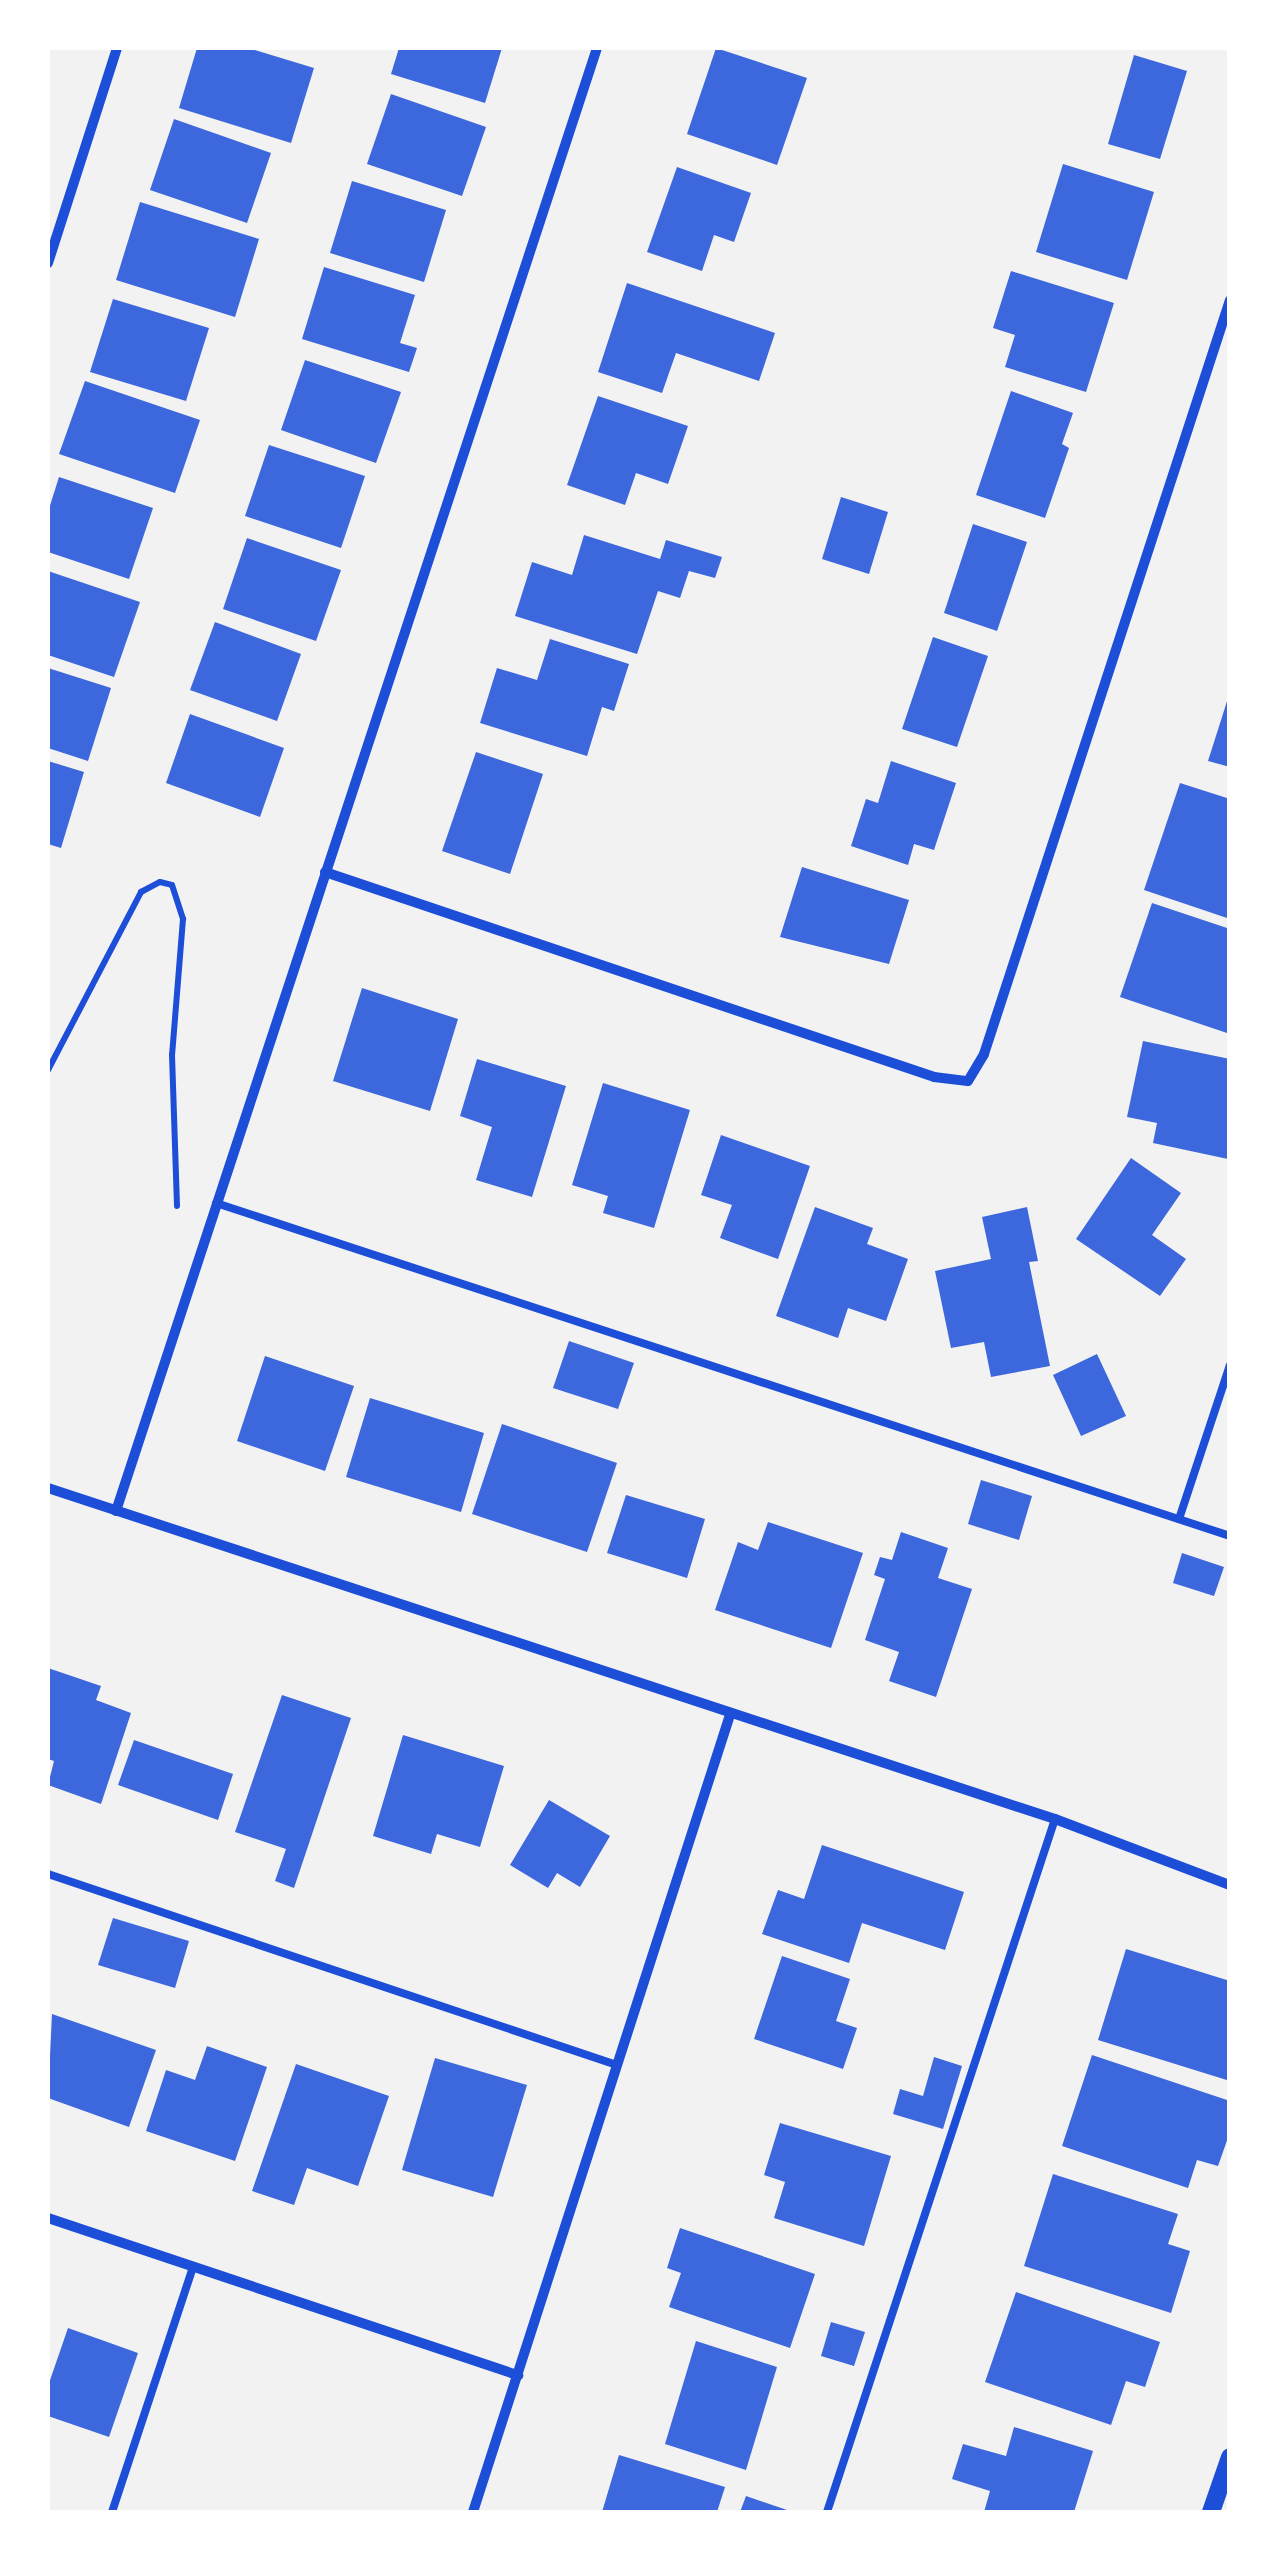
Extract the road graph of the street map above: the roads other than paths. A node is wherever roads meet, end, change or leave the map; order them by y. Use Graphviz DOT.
graph roads {
  1 [pos="118,48"];
  2 [pos="597,48"];
  3 [pos="48,263"];
  4 [pos="1230,300"];
  5 [pos="325,872"];
  6 [pos="216,1203"];
  7 [pos="1230,1365"];
  8 [pos="48,1488"];
  9 [pos="116,1511"];
  10 [pos="1179,1520"];
  11 [pos="1230,1536"];
  12 [pos="730,1715"];
  13 [pos="1054,1819"];
  14 [pos="48,1874"];
  15 [pos="1230,1885"];
  16 [pos="616,2065"];
  17 [pos="48,2218"];
  18 [pos="192,2268"];
  19 [pos="518,2375"];
  20 [pos="1230,2457"];
  21 [pos="112,2512"];
  22 [pos="472,2512"];
  23 [pos="826,2512"];
  24 [pos="1212,2512"];
  1 -- 3 [label="street"];
  2 -- 5 [label="street"];
  4 -- 5 [label="street"];
  5 -- 6 [label="street"];
  6 -- 9 [label="street"];
  6 -- 10 [label="lane"];
  7 -- 10 [label="lane"];
  8 -- 9 [label="street"];
  9 -- 12 [label="street"];
  10 -- 11 [label="lane"];
  12 -- 13 [label="street"];
  12 -- 16 [label="street"];
  13 -- 15 [label="street"];
  13 -- 23 [label="lane"];
  14 -- 16 [label="lane"];
  16 -- 19 [label="street"];
  17 -- 18 [label="street"];
  18 -- 19 [label="street"];
  18 -- 21 [label="lane"];
  19 -- 22 [label="street"];
  20 -- 24 [label="street"];
}
